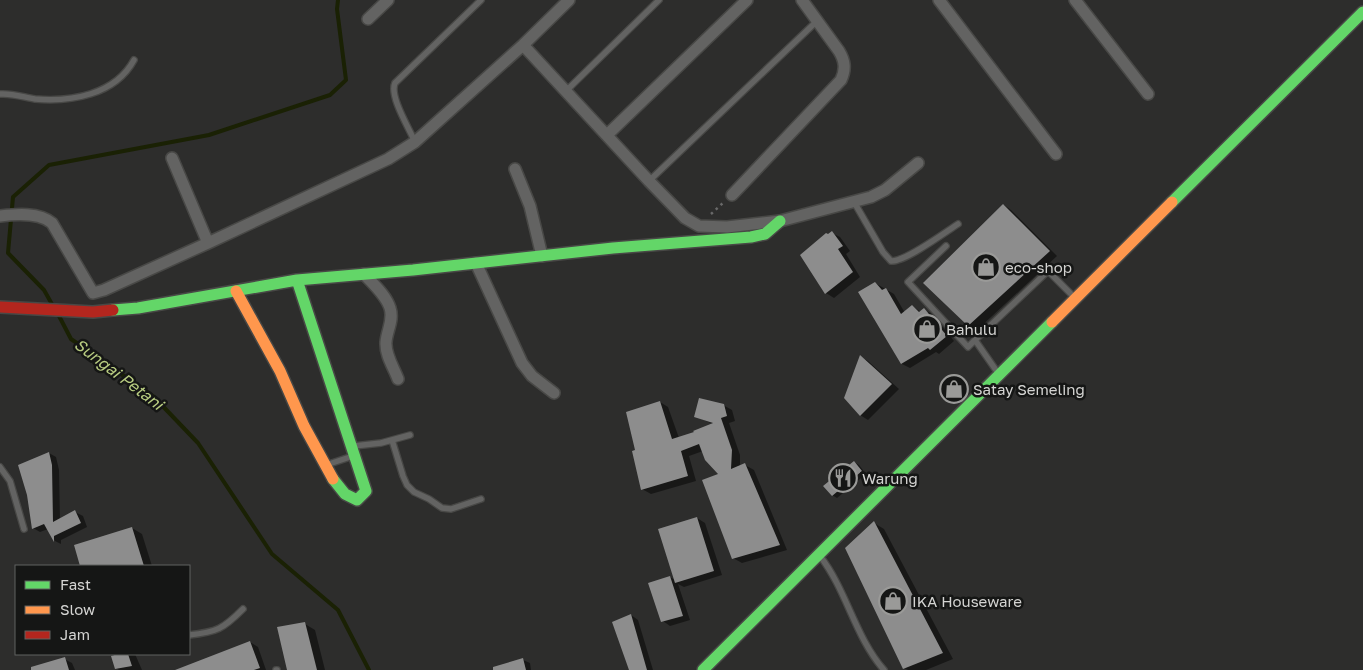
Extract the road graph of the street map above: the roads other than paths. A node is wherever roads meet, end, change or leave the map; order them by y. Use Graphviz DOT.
graph roads {
  1 [pos="388,0"];
  2 [pos="481,0"];
  3 [pos="569,0"];
  4 [pos="659,0"];
  5 [pos="748,0"];
  6 [pos="802,0"];
  7 [pos="1075,0"];
  8 [pos="943,2"];
  9 [pos="1363,12"];
  10 [pos="368,19"];
  11 [pos="817,21"];
  12 [pos="523,45"];
  13 [pos="134,60"];
  14 [pos="565,92"];
  15 [pos="0,94"];
  16 [pos="1148,94"];
  17 [pos="607,136"];
  18 [pos="415,142"];
  19 [pos="1056,154"];
  20 [pos="172,158"];
  21 [pos="918,162"];
  22 [pos="515,169"];
  23 [pos="649,181"];
  24 [pos="732,195"];
  25 [pos="854,202"];
  26 [pos="2,216"];
  27 [pos="780,221"];
  28 [pos="958,224"];
  29 [pos="208,243"];
  30 [pos="946,246"];
  31 [pos="542,256"];
  32 [pos="476,263"];
  33 [pos="364,274"];
  34 [pos="298,280"];
  35 [pos="236,290"];
  36 [pos="93,292"];
  37 [pos="1076,299"];
  38 [pos="0,308"];
  39 [pos="88,312"];
  40 [pos="975,340"];
  41 [pos="999,375"];
  42 [pos="398,379"];
  43 [pos="554,393"];
  44 [pos="410,435"];
  45 [pos="392,440"];
  46 [pos="353,451"];
  47 [pos="324,465"];
  48 [pos="0,467"];
  49 [pos="481,499"];
  50 [pos="24,529"];
  51 [pos="819,555"];
  52 [pos="243,609"];
  53 [pos="190,636"];
  54 [pos="703,670"];
  55 [pos="884,670"];
  1 -- 10 [label="street"];
  2 -- 18 [label="lane"];
  3 -- 12 [label="street"];
  4 -- 14 [label="lane"];
  5 -- 17 [label="street"];
  6 -- 11 [label="street"];
  7 -- 16 [label="street"];
  8 -- 19 [label="street"];
  9 -- 37 [label="street"];
  11 -- 23 [label="lane"];
  11 -- 24 [label="street"];
  12 -- 14 [label="street"];
  12 -- 18 [label="street"];
  13 -- 15 [label="lane"];
  14 -- 17 [label="street"];
  17 -- 23 [label="street"];
  18 -- 29 [label="street"];
  20 -- 29 [label="street"];
  21 -- 25 [label="street"];
  22 -- 31 [label="street"];
  23 -- 27 [label="street"];
  25 -- 27 [label="street"];
  25 -- 28 [label="lane"];
  26 -- 36 [label="street"];
  27 -- 31 [label="street"];
  29 -- 36 [label="street"];
  30 -- 40 [label="lane"];
  31 -- 32 [label="street"];
  32 -- 33 [label="street"];
  32 -- 43 [label="street"];
  33 -- 34 [label="street"];
  33 -- 42 [label="street"];
  34 -- 35 [label="street"];
  34 -- 46 [label="street"];
  35 -- 39 [label="street"];
  35 -- 47 [label="street"];
  36 -- 39 [label="street"];
  37 -- 40 [label="lane"];
  37 -- 41 [label="street"];
  38 -- 39 [label="street"];
  40 -- 41 [label="lane"];
  41 -- 51 [label="street"];
  44 -- 45 [label="lane"];
  45 -- 46 [label="lane"];
  45 -- 49 [label="lane"];
  46 -- 47 [label="lane"];
  46 -- 47 [label="street"];
  48 -- 50 [label="lane"];
  51 -- 54 [label="street"];
  51 -- 55 [label="lane"];
  52 -- 53 [label="lane"];
}
